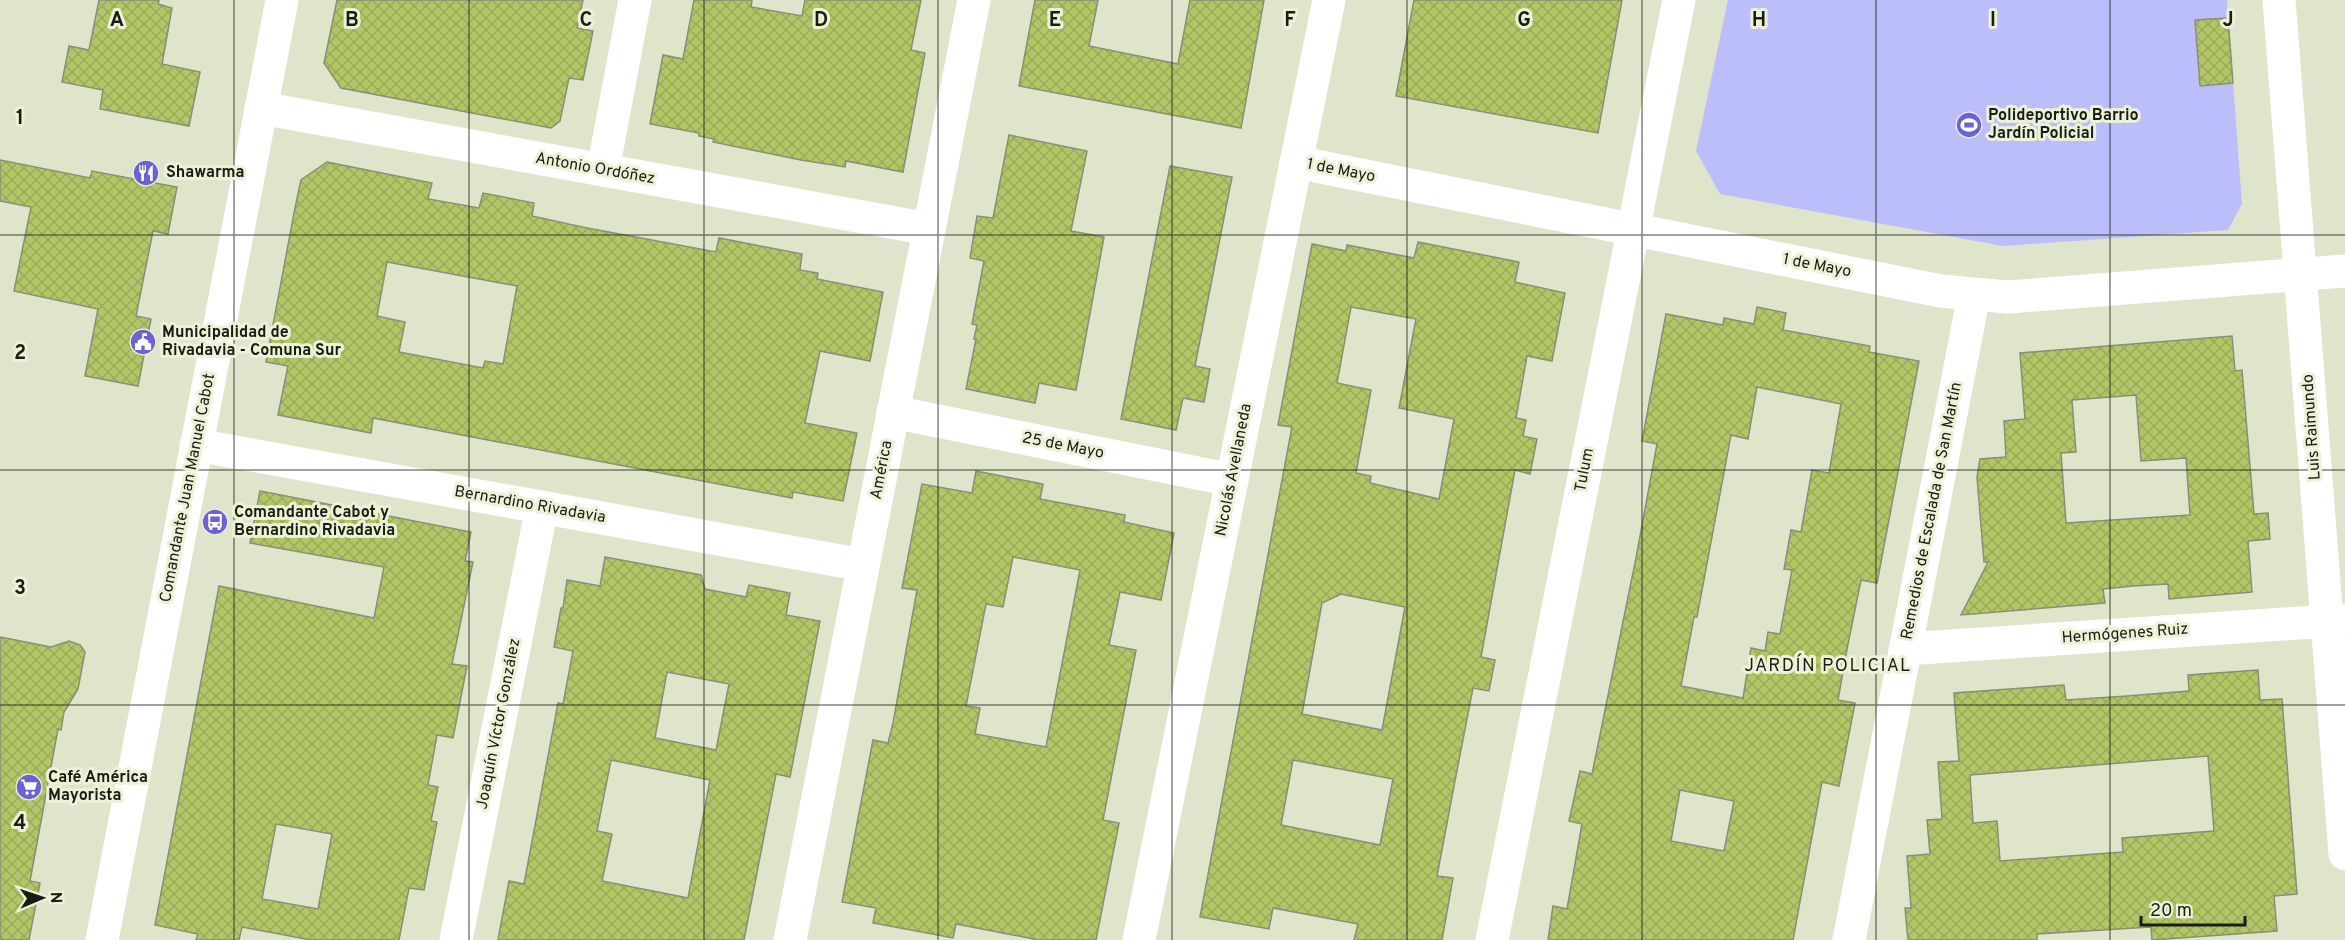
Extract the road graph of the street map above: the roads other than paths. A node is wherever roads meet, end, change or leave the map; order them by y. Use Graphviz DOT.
graph roads {
  1 [pos="282,0"];
  2 [pos="635,0"];
  3 [pos="974,0"];
  4 [pos="1329,0"];
  5 [pos="1679,0"];
  6 [pos="2279,0"];
  7 [pos="261,108"];
  8 [pos="1296,162"];
  9 [pos="603,170"];
  10 [pos="929,229"];
  11 [pos="1633,230"];
  12 [pos="2345,271"];
  13 [pos="2300,275"];
  14 [pos="1974,295"];
  15 [pos="893,412"];
  16 [pos="196,445"];
  17 [pos="1232,480"];
  18 [pos="542,507"];
  19 [pos="863,565"];
  20 [pos="2336,620"];
  21 [pos="1905,649"];
  22 [pos="2345,854"];
  23 [pos="102,940"];
  24 [pos="456,940"];
  25 [pos="790,940"];
  26 [pos="1139,940"];
  27 [pos="1492,940"];
  28 [pos="1849,940"];
  1 -- 7 [label="street, Comandante Juan Manuel Cabot"];
  2 -- 9 [label="street"];
  3 -- 10 [label="street, América"];
  4 -- 8 [label="street, Nicolás Avellaneda"];
  5 -- 11 [label="street, Tulum"];
  6 -- 13 [label="street, Luis Raimundo"];
  7 -- 9 [label="street, Antonio Ordóñez"];
  7 -- 16 [label="street, Comandante Juan Manuel Cabot"];
  8 -- 11 [label="street, 1 de Mayo"];
  8 -- 17 [label="street, Nicolás Avellaneda"];
  9 -- 10 [label="street, Antonio Ordóñez"];
  10 -- 15 [label="street, América"];
  11 -- 14 [label="street, 1 de Mayo"];
  11 -- 27 [label="street, Tulum"];
  12 -- 13 [label="street, 1 de Mayo"];
  13 -- 14 [label="street, 1 de Mayo"];
  13 -- 20 [label="street, Luis Raimundo"];
  14 -- 21 [label="street, Remedios de Escalada de San Martín"];
  15 -- 17 [label="street, 25 de Mayo"];
  15 -- 19 [label="street, América"];
  16 -- 18 [label="street, Bernardino Rivadavia"];
  16 -- 23 [label="street, Comandante Juan Manuel Cabot"];
  17 -- 26 [label="street, Nicolás Avellaneda"];
  18 -- 19 [label="street, Bernardino Rivadavia"];
  18 -- 24 [label="street, Joaquín Víctor González"];
  19 -- 25 [label="street, América"];
  20 -- 21 [label="street, Hermógenes Ruiz"];
  20 -- 22 [label="street, Luis Raimundo"];
  21 -- 28 [label="street, Remedios de Escalada de San Martín"];
}
